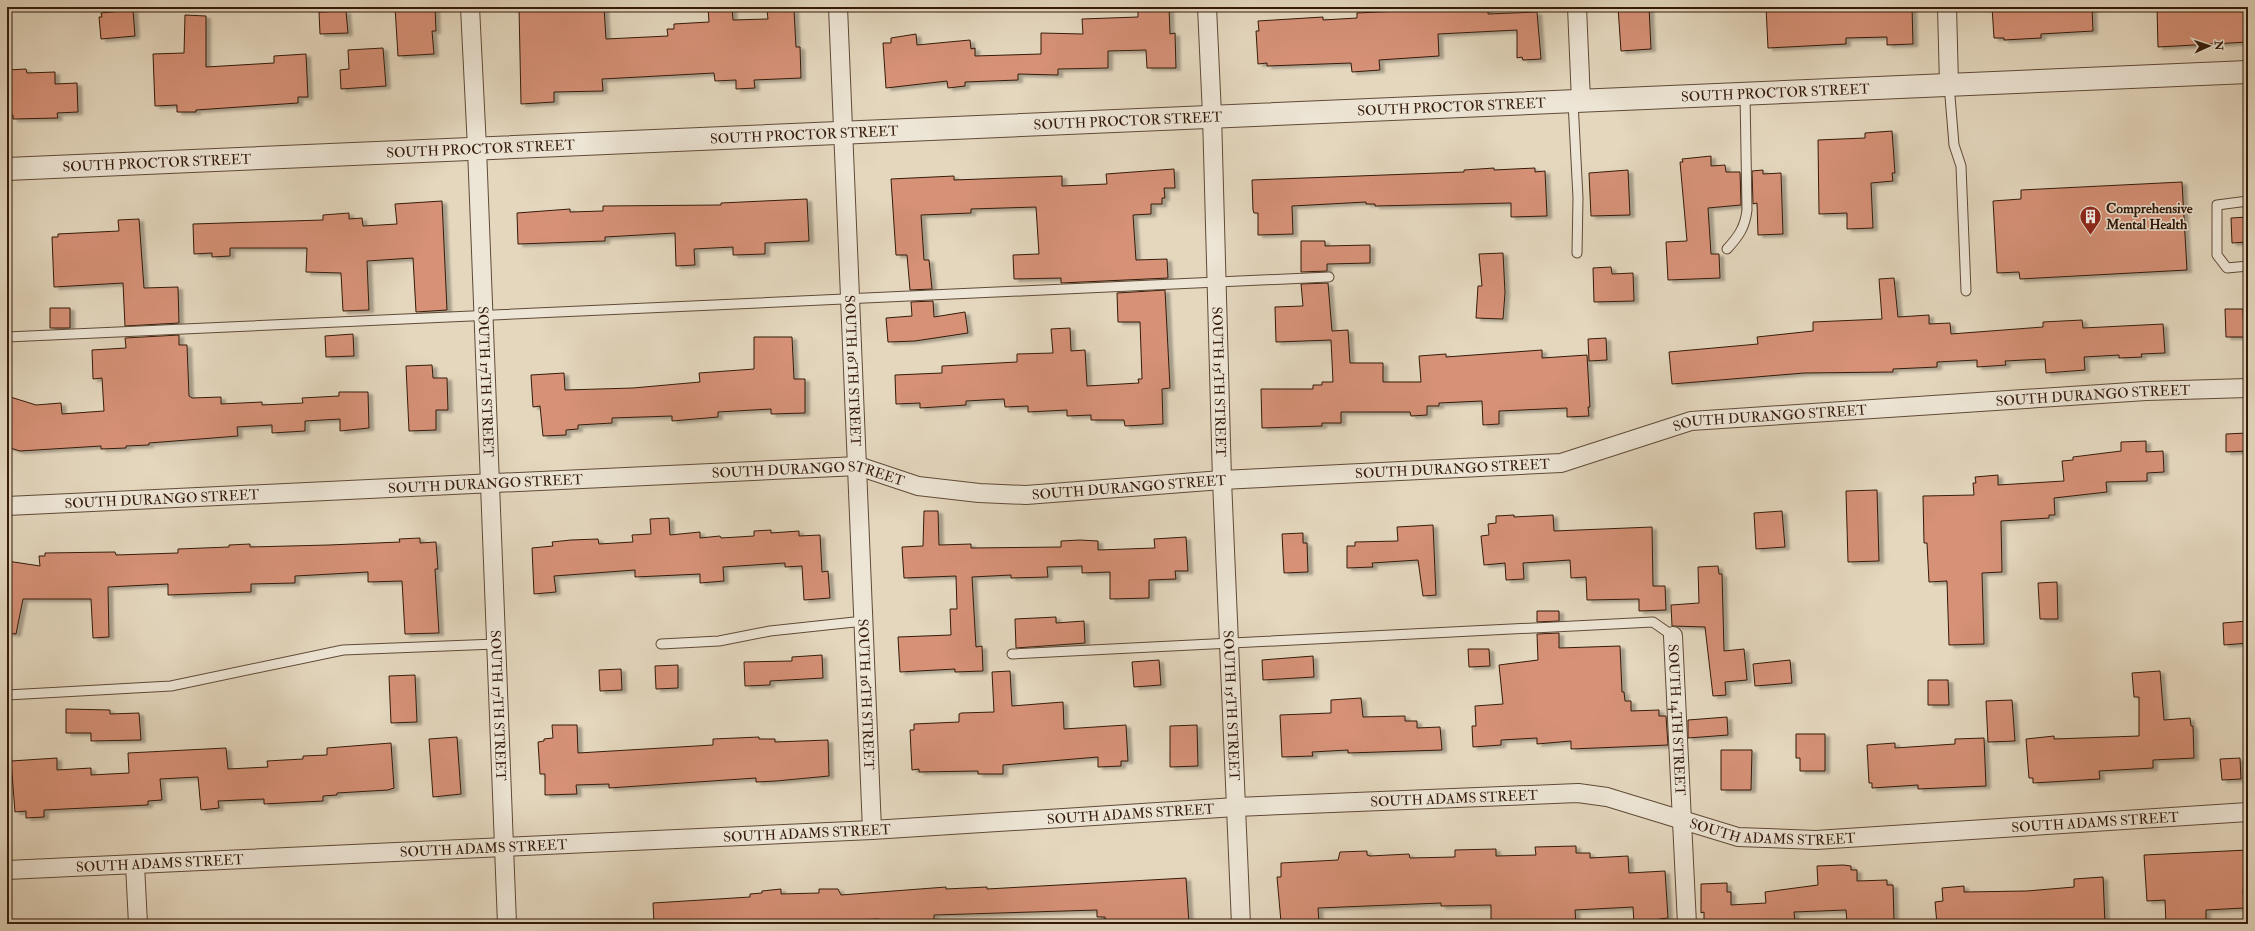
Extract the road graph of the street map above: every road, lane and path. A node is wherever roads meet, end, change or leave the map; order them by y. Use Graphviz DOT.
graph roads {
  1 [pos="470,7"];
  2 [pos="838,7"];
  3 [pos="1207,7"];
  4 [pos="1577,7"];
  5 [pos="1947,7"];
  6 [pos="2248,72"];
  7 [pos="1949,84"];
  8 [pos="1745,94"];
  9 [pos="1577,102"];
  10 [pos="1212,115"];
  11 [pos="844,132"];
  12 [pos="477,148"];
  13 [pos="7,169"];
  14 [pos="2248,201"];
  15 [pos="1727,248"];
  16 [pos="1577,253"];
  17 [pos="2248,266"];
  18 [pos="1330,277"];
  19 [pos="1216,283"];
  20 [pos="1966,291"];
  21 [pos="850,299"];
  22 [pos="483,316"];
  23 [pos="7,337"];
  24 [pos="2248,388"];
  25 [pos="858,466"];
  26 [pos="1222,480"];
  27 [pos="490,482"];
  28 [pos="7,506"];
  29 [pos="864,622"];
  30 [pos="1674,636"];
  31 [pos="496,644"];
  32 [pos="661,644"];
  33 [pos="1229,644"];
  34 [pos="1012,654"];
  35 [pos="7,695"];
  36 [pos="1236,807"];
  37 [pos="2248,812"];
  38 [pos="1682,821"];
  39 [pos="872,830"];
  40 [pos="504,847"];
  41 [pos="135,865"];
  42 [pos="7,870"];
  43 [pos="138,924"];
  44 [pos="507,924"];
  45 [pos="1241,924"];
  46 [pos="1687,924"];
  1 -- 12 [label="street, SOUTH 17TH STREET"];
  2 -- 11 [label="street, SOUTH 16TH STREET"];
  3 -- 10 [label="street, SOUTH 15TH STREET"];
  4 -- 9 [label="street"];
  5 -- 7 [label="street"];
  6 -- 7 [label="street, SOUTH PROCTOR STREET"];
  7 -- 8 [label="street, SOUTH PROCTOR STREET"];
  7 -- 20 [label="lane"];
  8 -- 9 [label="street, SOUTH PROCTOR STREET"];
  8 -- 15 [label="lane"];
  9 -- 10 [label="street, SOUTH PROCTOR STREET"];
  9 -- 16 [label="lane"];
  10 -- 11 [label="street, SOUTH PROCTOR STREET"];
  10 -- 19 [label="street, SOUTH 15TH STREET"];
  11 -- 12 [label="street, SOUTH PROCTOR STREET"];
  11 -- 21 [label="street, SOUTH 16TH STREET"];
  12 -- 13 [label="street, SOUTH PROCTOR STREET"];
  12 -- 22 [label="street, SOUTH 17TH STREET"];
  14 -- 17 [label="lane"];
  18 -- 19 [label="lane"];
  19 -- 21 [label="lane"];
  19 -- 26 [label="street, SOUTH 15TH STREET"];
  21 -- 22 [label="lane"];
  21 -- 25 [label="street, SOUTH 16TH STREET"];
  22 -- 23 [label="lane"];
  22 -- 27 [label="street, SOUTH 17TH STREET"];
  24 -- 26 [label="street, SOUTH DURANGO STREET"];
  25 -- 26 [label="street, SOUTH DURANGO STREET"];
  25 -- 27 [label="street, SOUTH DURANGO STREET"];
  25 -- 29 [label="street, SOUTH 16TH STREET"];
  26 -- 33 [label="street, SOUTH 15TH STREET"];
  27 -- 28 [label="street, SOUTH DURANGO STREET"];
  27 -- 31 [label="street, SOUTH 17TH STREET"];
  29 -- 32 [label="lane"];
  29 -- 39 [label="street, SOUTH 16TH STREET"];
  30 -- 33 [label="lane"];
  30 -- 38 [label="street, SOUTH 14TH STREET"];
  31 -- 35 [label="lane"];
  31 -- 40 [label="street, SOUTH 17TH STREET"];
  33 -- 34 [label="lane"];
  33 -- 36 [label="street, SOUTH 15TH STREET"];
  36 -- 38 [label="street, SOUTH ADAMS STREET"];
  36 -- 39 [label="street, SOUTH ADAMS STREET"];
  36 -- 45 [label="street, SOUTH 15TH STREET"];
  37 -- 38 [label="street, SOUTH ADAMS STREET"];
  38 -- 46 [label="street, SOUTH 14TH STREET"];
  39 -- 40 [label="street, SOUTH ADAMS STREET"];
  40 -- 41 [label="street, SOUTH ADAMS STREET"];
  40 -- 44 [label="street, SOUTH 17TH STREET"];
  41 -- 42 [label="street, SOUTH ADAMS STREET"];
  41 -- 43 [label="street"];
}
